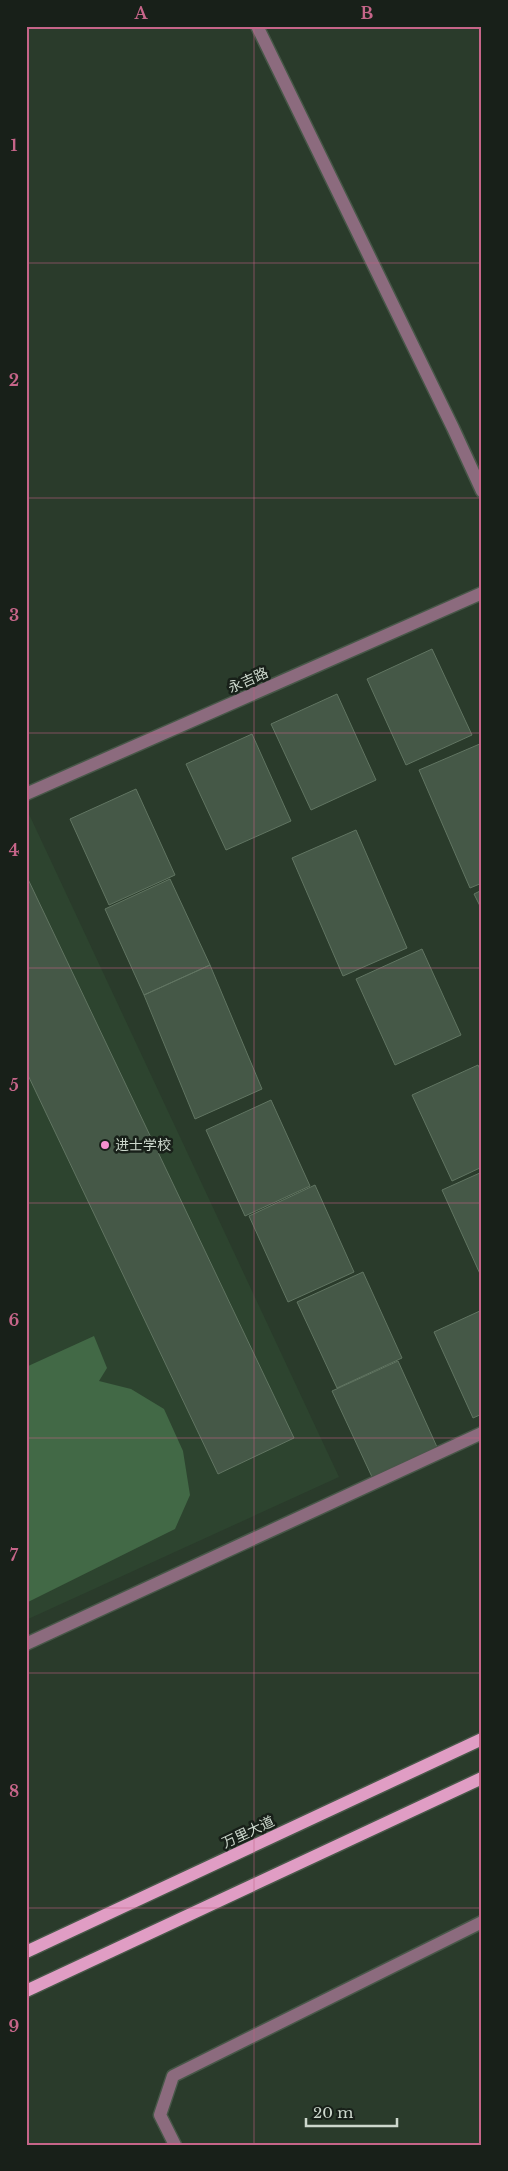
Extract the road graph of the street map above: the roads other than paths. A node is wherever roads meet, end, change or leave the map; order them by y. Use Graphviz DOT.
graph roads {
  1 [pos="257,26"];
  2 [pos="482,491"];
  3 [pos="482,593"];
  4 [pos="26,794"];
  5 [pos="482,1433"];
  6 [pos="26,1644"];
  7 [pos="482,1739"];
  8 [pos="482,1778"];
  9 [pos="482,1922"];
  10 [pos="26,1952"];
  11 [pos="26,1991"];
  12 [pos="175,2145"];
  1 -- 2 [label="street"];
  3 -- 4 [label="street, 永吉路"];
  5 -- 6 [label="street"];
  7 -- 10 [label="main road, 万里大道"];
  8 -- 11 [label="main road"];
  9 -- 12 [label="street"];
}
